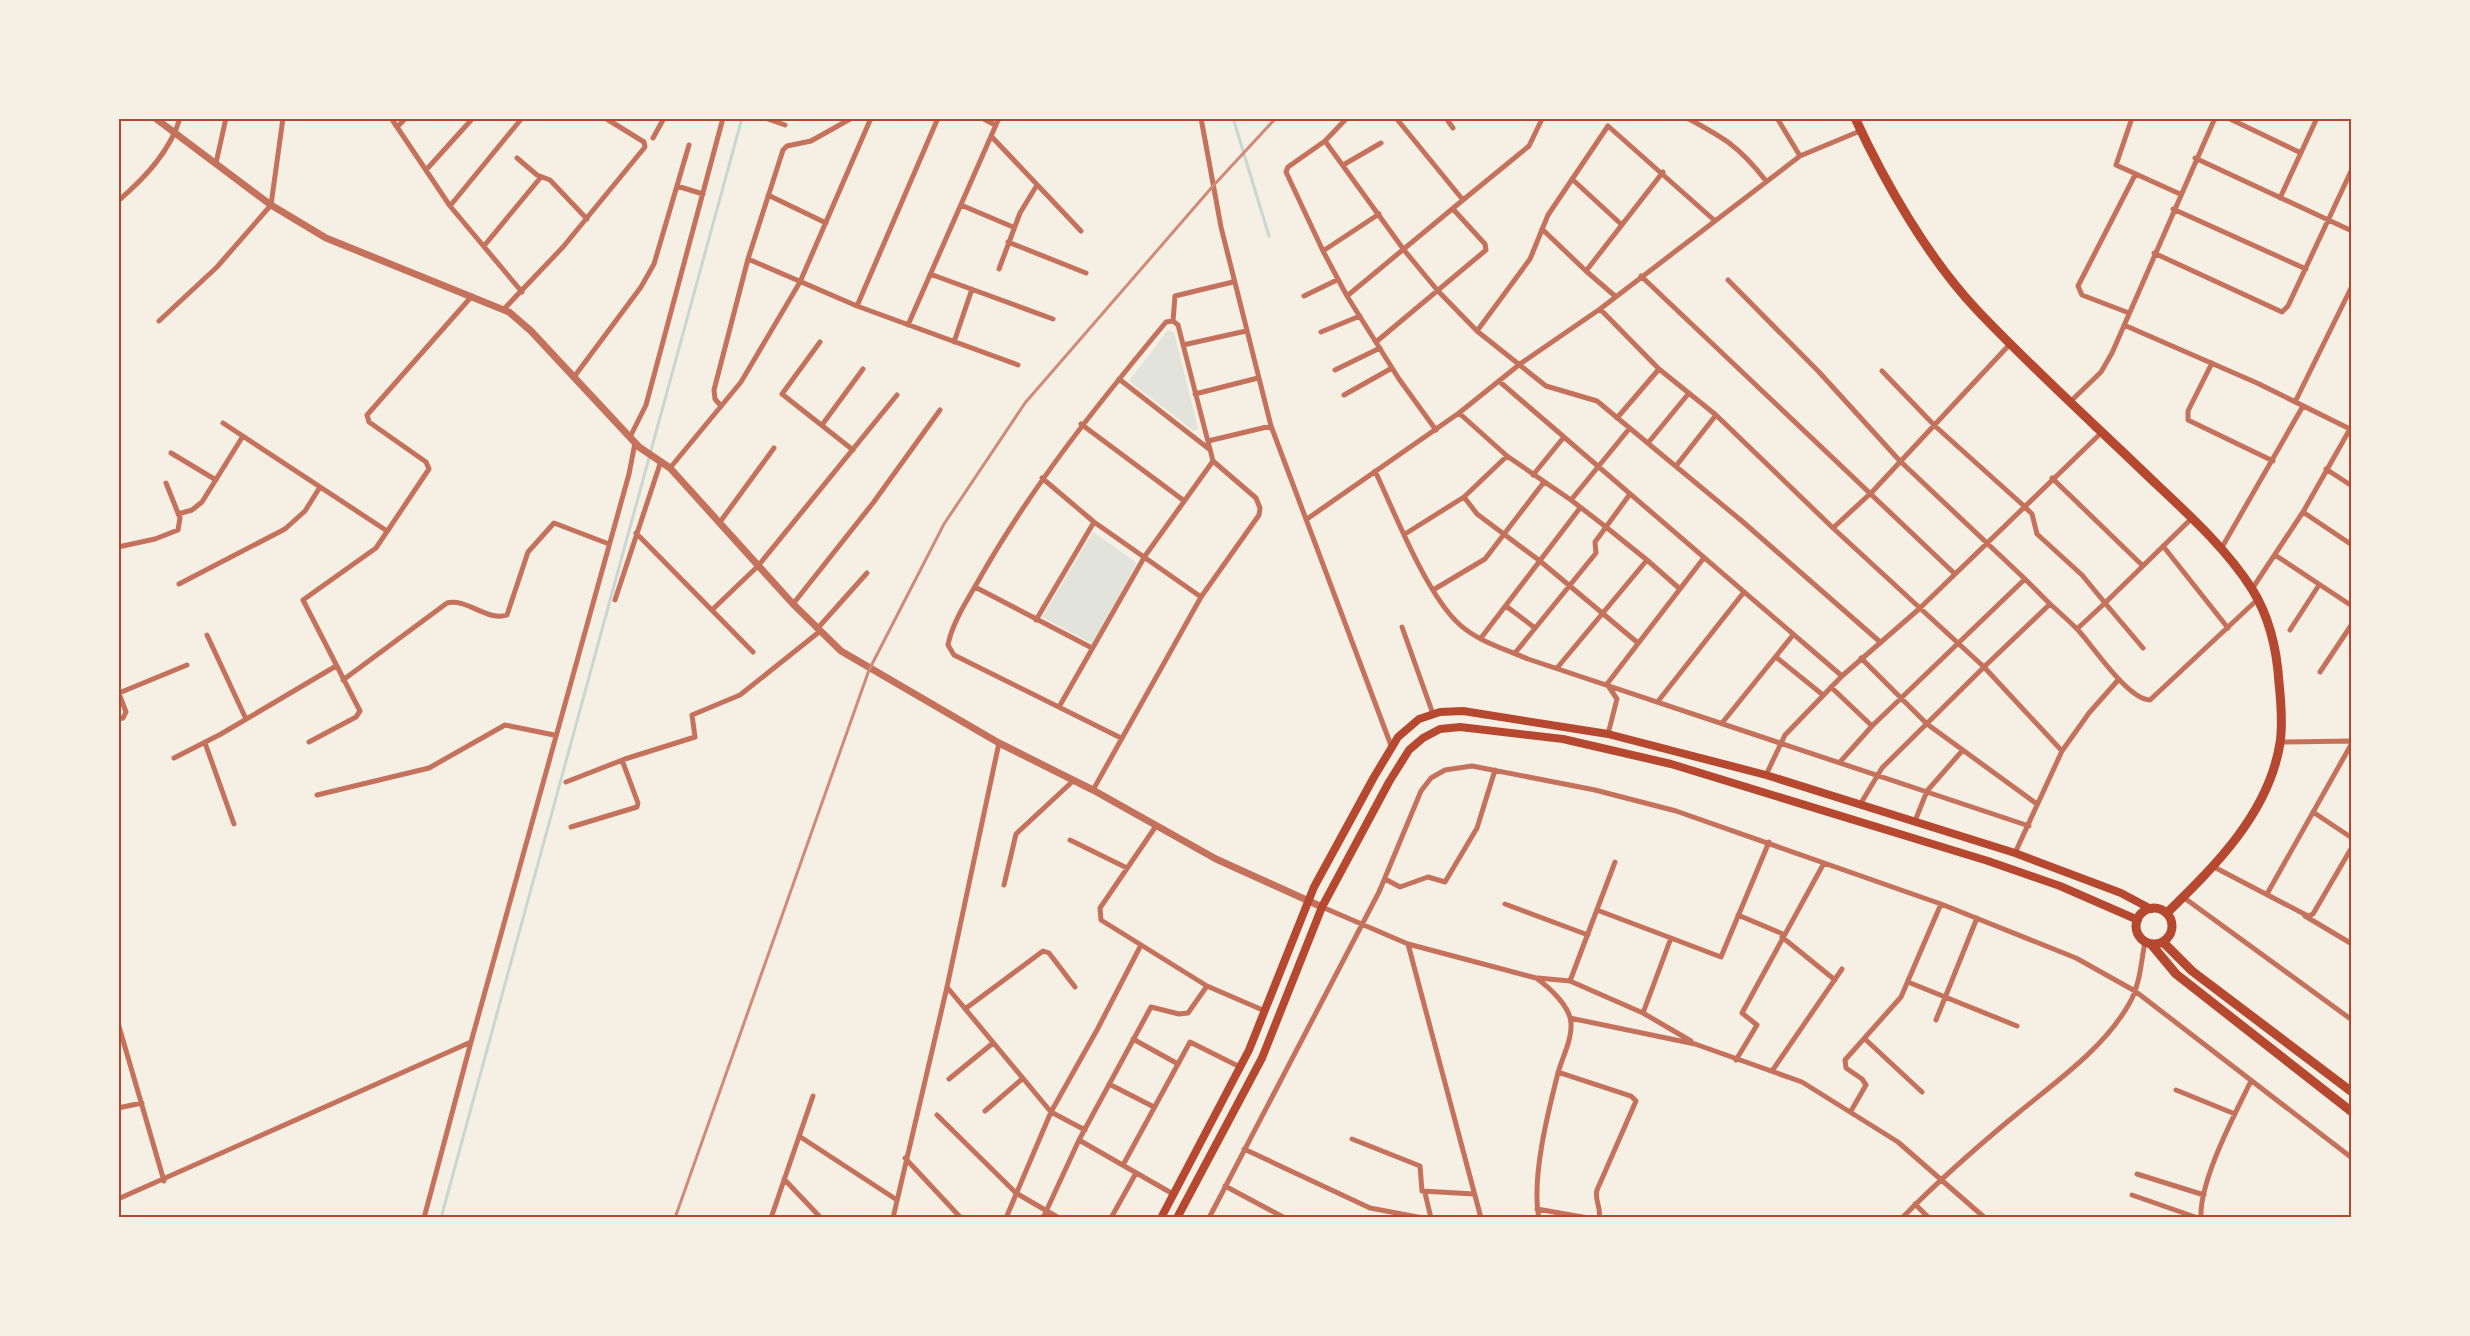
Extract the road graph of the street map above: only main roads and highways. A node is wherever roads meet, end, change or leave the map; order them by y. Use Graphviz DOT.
graph roads {
  1 [pos="1855,118"];
  2 [pos="2151,909"];
  3 [pos="2167,913"];
  4 [pos="2138,920"];
  5 [pos="2163,942"];
  6 [pos="2148,943"];
  7 [pos="2352,1092"];
  8 [pos="2352,1112"];
  9 [pos="1161,1218"];
  10 [pos="1177,1218"];
  1 -- 3 [label="highway"];
  2 -- 3 [label="highway"];
  2 -- 4 [label="highway"];
  2 -- 9 [label="main road"];
  3 -- 5 [label="highway"];
  4 -- 6 [label="highway"];
  4 -- 10 [label="main road"];
  5 -- 6 [label="highway"];
  5 -- 7 [label="highway"];
  6 -- 8 [label="highway"];
}
